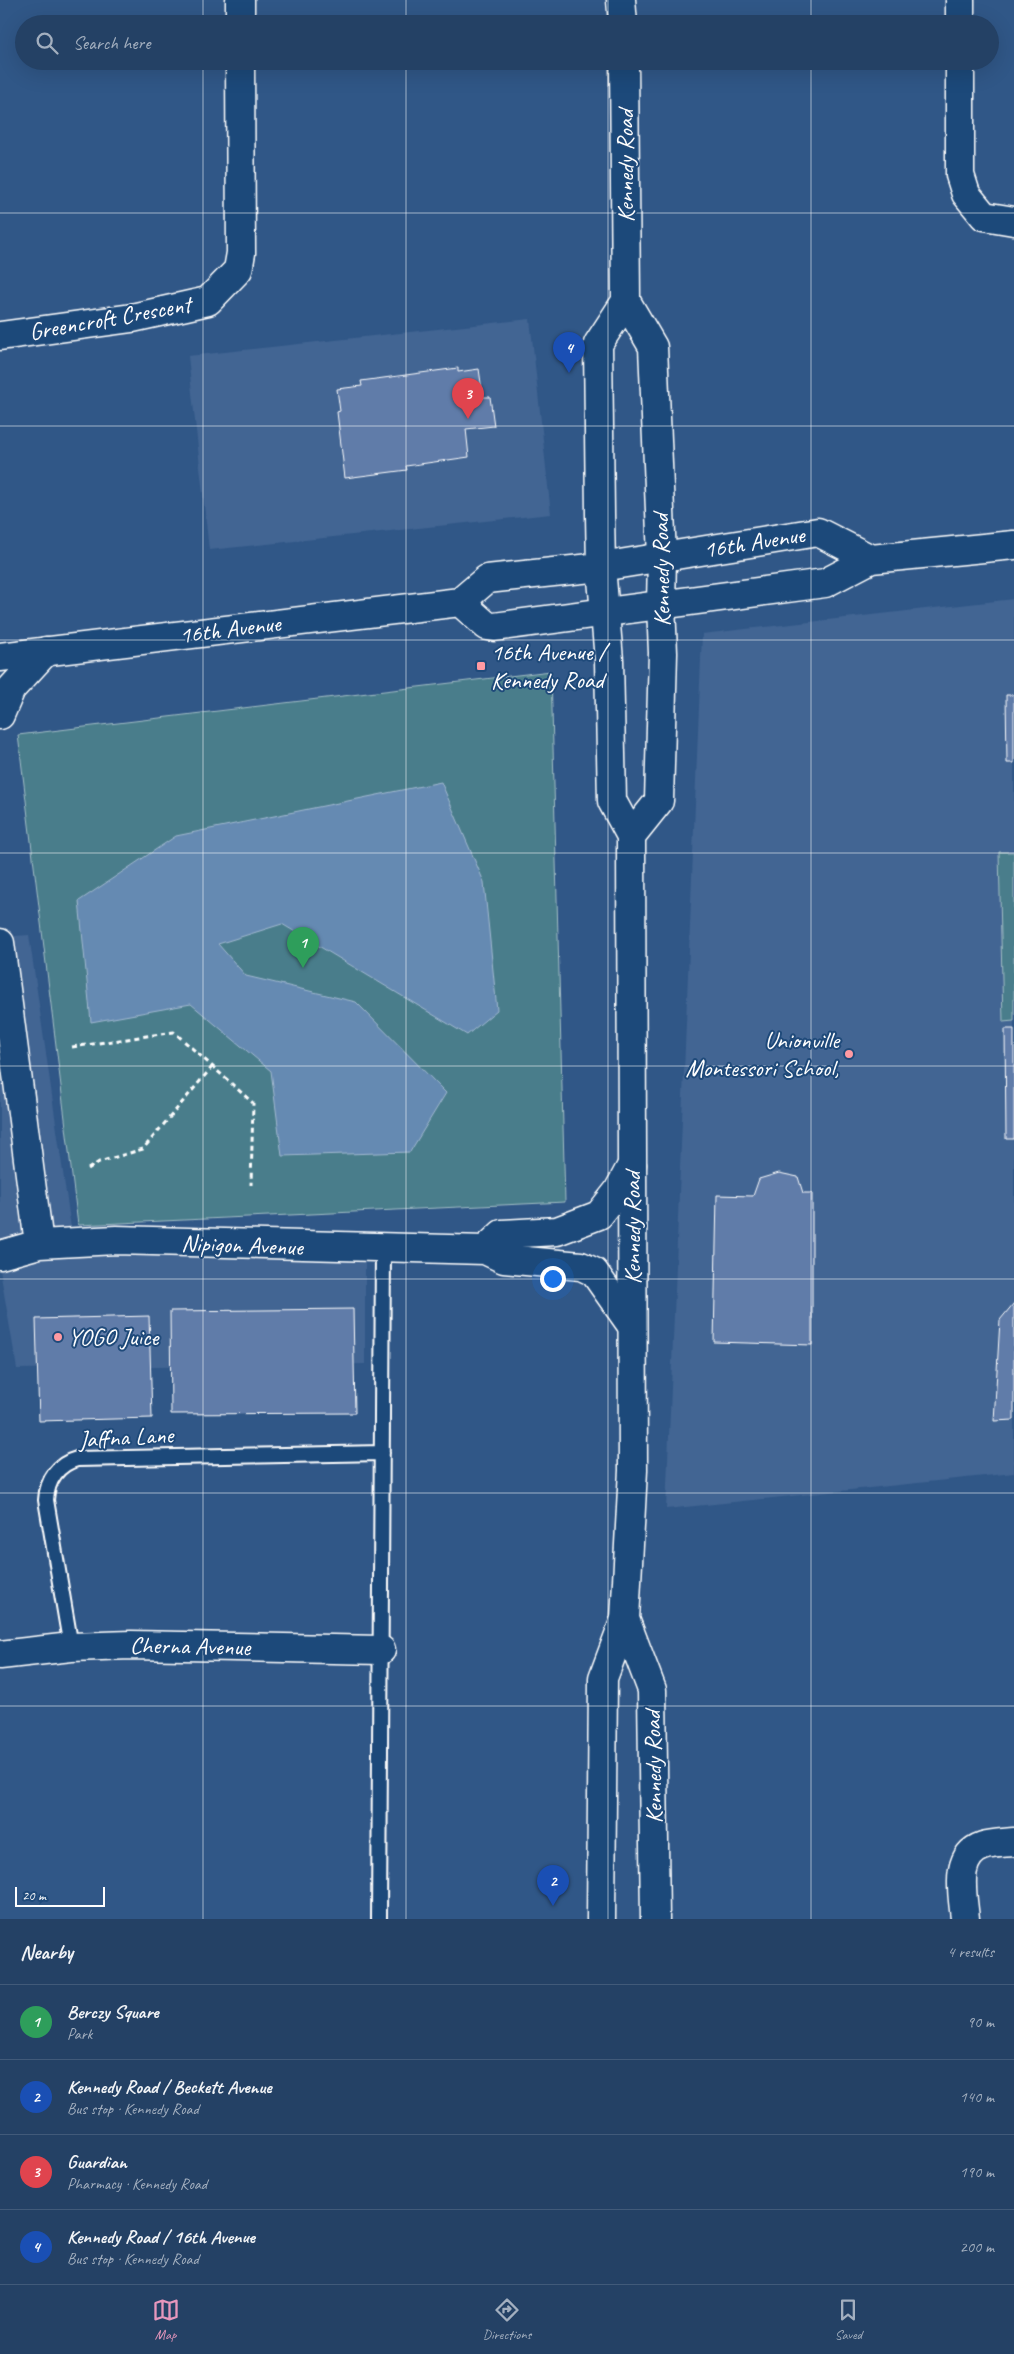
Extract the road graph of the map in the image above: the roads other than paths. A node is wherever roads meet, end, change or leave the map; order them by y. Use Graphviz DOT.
graph roads {
  1 [pos="240,0"];
  2 [pos="621,0"];
  3 [pos="960,0"];
  4 [pos="240,15"];
  5 [pos="622,15"];
  6 [pos="960,15"];
  7 [pos="240,70"];
  8 [pos="624,70"];
  9 [pos="960,70"];
  10 [pos="1014,221"];
  11 [pos="626,301"];
  12 [pos="0,336"];
  13 [pos="1014,545"];
  14 [pos="662,557"];
  15 [pos="871,560"];
  16 [pos="601,567"];
  17 [pos="460,602"];
  18 [pos="661,605"];
  19 [pos="604,612"];
  20 [pos="46,651"];
  21 [pos="0,657"];
  22 [pos="0,715"];
  23 [pos="631,836"];
  24 [pos="0,943"];
  25 [pos="632,1165"];
  26 [pos="39,1244"];
  27 [pos="383,1248"];
  28 [pos="486,1250"];
  29 [pos="0,1255"];
  30 [pos="632,1326"];
  31 [pos="382,1452"];
  32 [pos="625,1619"];
  33 [pos="71,1647"];
  34 [pos="380,1650"];
  35 [pos="0,1655"];
  36 [pos="1014,1842"];
  37 [pos="379,1919"];
  38 [pos="602,1919"];
  39 [pos="656,1919"];
  40 [pos="965,1919"];
  1 -- 4 [label="main road"];
  2 -- 5 [label="main road"];
  3 -- 6 [label="main road"];
  7 -- 12 [label="main road, Greencroft Crescent"];
  8 -- 11 [label="main road, Kennedy Road"];
  9 -- 10 [label="main road"];
  11 -- 14 [label="main road, Kennedy Road"];
  11 -- 16 [label="main road, Kennedy Road"];
  13 -- 15 [label="main road, 16th Avenue"];
  14 -- 15 [label="main road, 16th Avenue"];
  14 -- 16 [label="main road, 16th Avenue"];
  14 -- 18 [label="main road, Kennedy Road"];
  15 -- 18 [label="main road, 16th Avenue"];
  16 -- 17 [label="main road, 16th Avenue"];
  16 -- 19 [label="main road, Kennedy Road"];
  17 -- 19 [label="main road, 16th Avenue"];
  17 -- 20 [label="main road, 16th Avenue"];
  18 -- 19 [label="main road, 16th Avenue"];
  18 -- 23 [label="main road, Kennedy Road"];
  19 -- 23 [label="main road, Kennedy Road"];
  20 -- 21 [label="main road, 16th Avenue"];
  20 -- 22 [label="main road"];
  23 -- 25 [label="main road, Kennedy Road"];
  24 -- 26 [label="main road"];
  25 -- 28 [label="main road"];
  25 -- 30 [label="main road, Kennedy Road"];
  26 -- 27 [label="main road, Nipigon Avenue"];
  26 -- 29 [label="main road, Nipigon Avenue"];
  27 -- 28 [label="main road, Nipigon Avenue"];
  27 -- 31 [label="lane"];
  28 -- 30 [label="main road, Nipigon Avenue"];
  30 -- 32 [label="main road, Kennedy Road"];
  31 -- 33 [label="lane, Jaffna Lane"];
  31 -- 34 [label="lane"];
  32 -- 38 [label="main road, Kennedy Road"];
  32 -- 39 [label="main road, Kennedy Road"];
  33 -- 34 [label="main road, Cherna Avenue"];
  33 -- 35 [label="main road, Cherna Avenue"];
  34 -- 37 [label="lane"];
  36 -- 40 [label="main road"];
}
